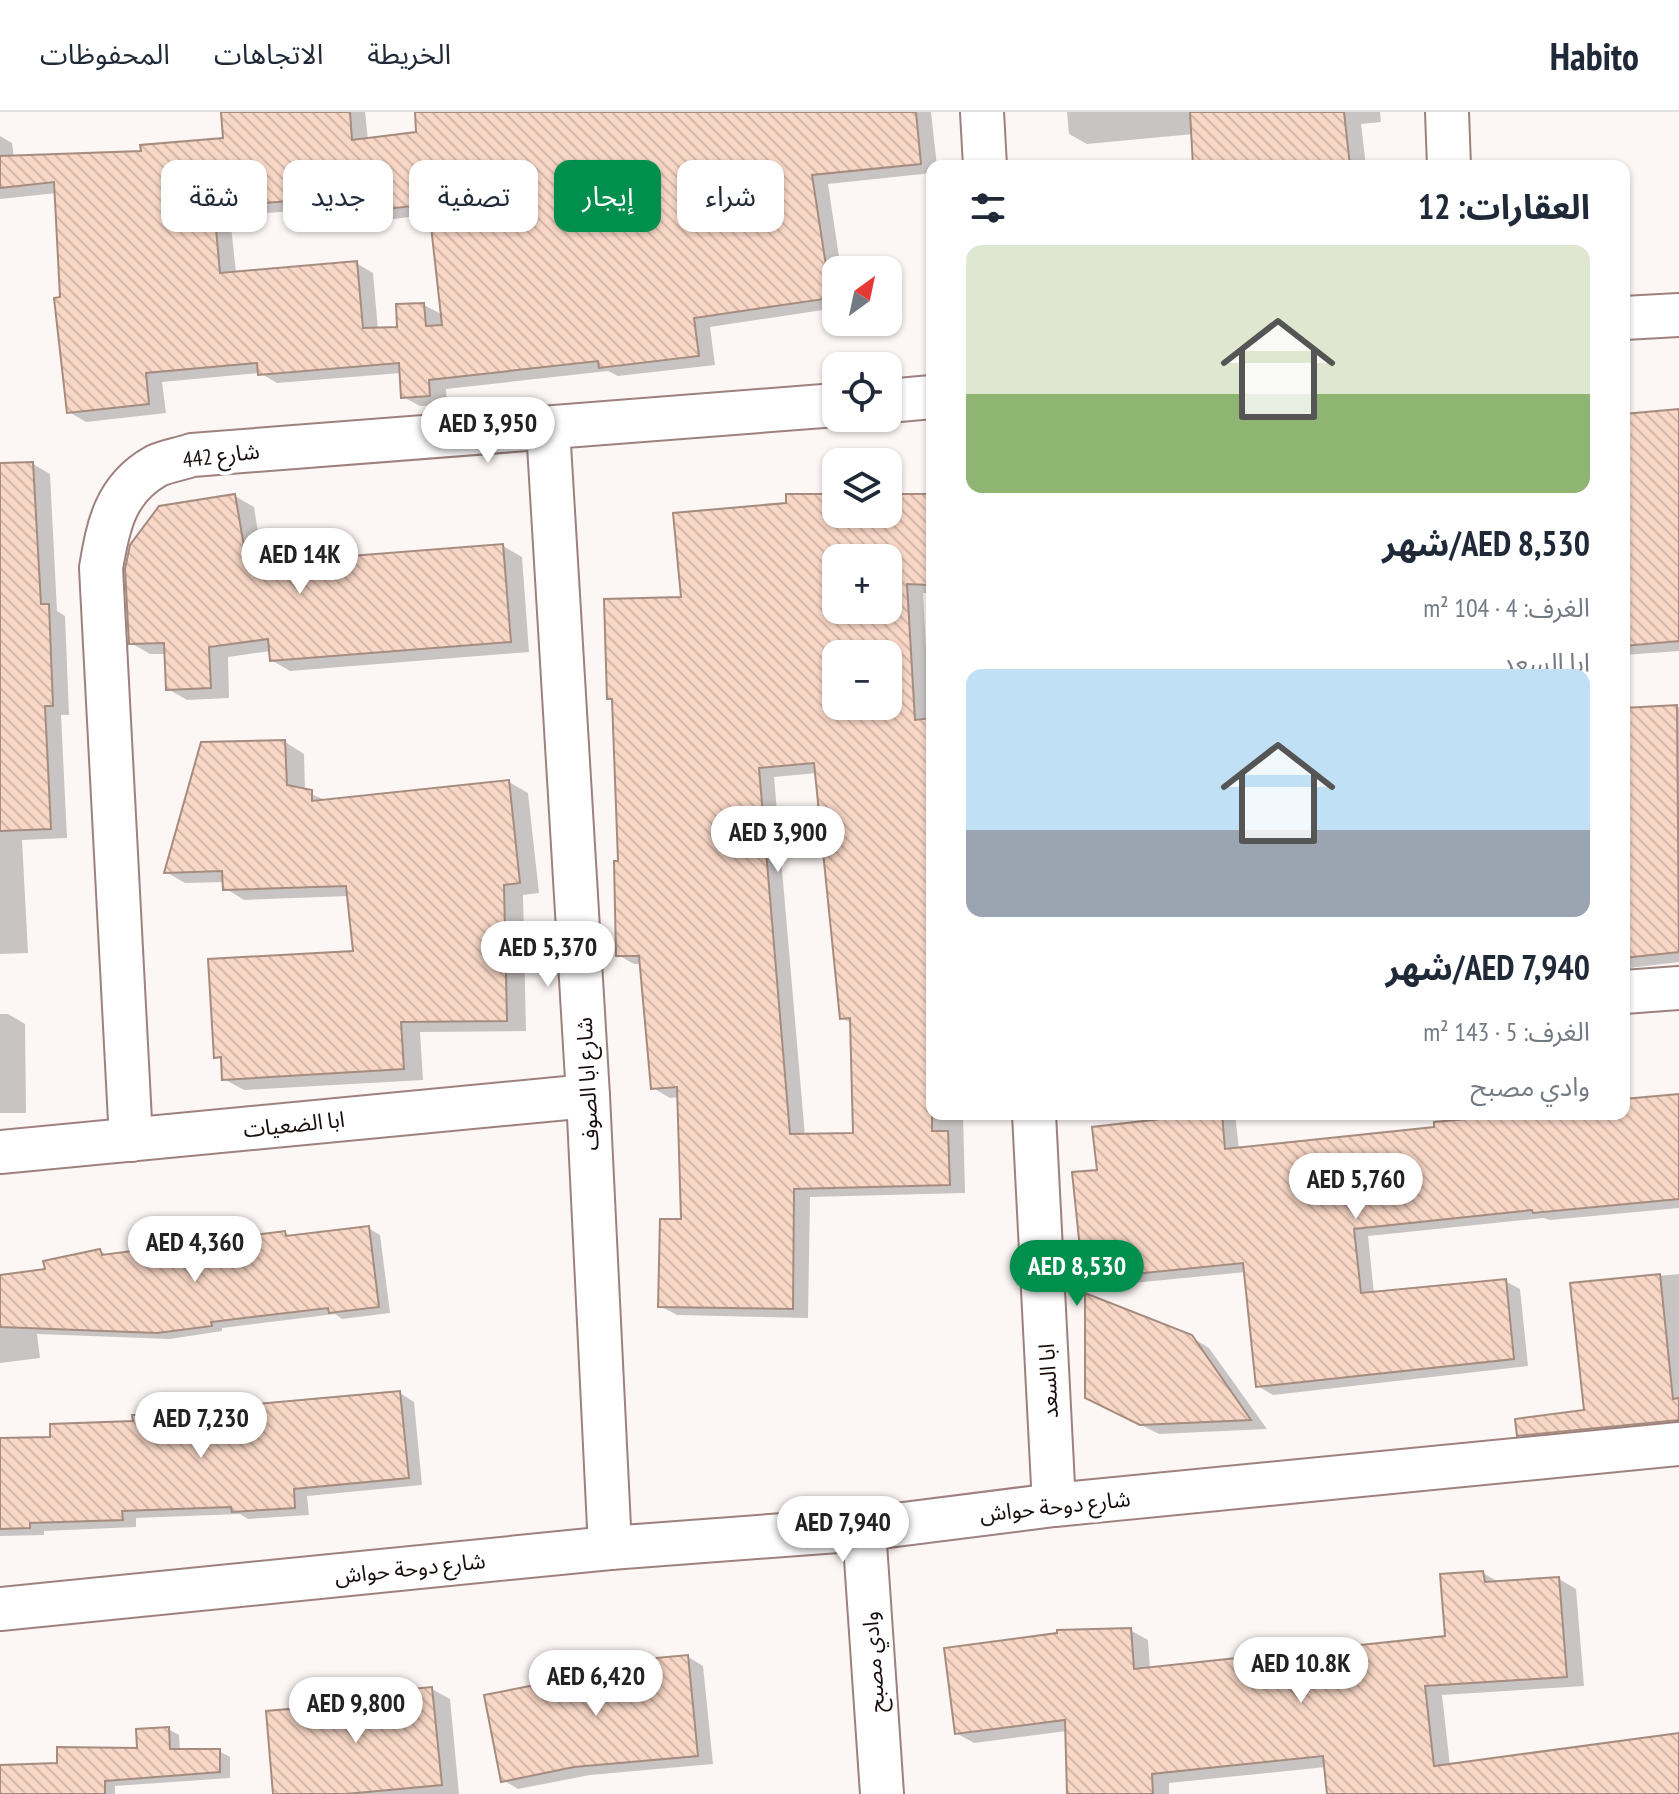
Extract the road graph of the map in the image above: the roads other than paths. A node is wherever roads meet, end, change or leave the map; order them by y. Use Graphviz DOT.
graph roads {
  1 [pos="982,112"];
  2 [pos="1447,112"];
  3 [pos="985,160"];
  4 [pos="1449,160"];
  5 [pos="1679,315"];
  6 [pos="1630,318"];
  7 [pos="926,398"];
  8 [pos="902,400"];
  9 [pos="822,406"];
  10 [pos="548,428"];
  11 [pos="1679,988"];
  12 [pos="1630,992"];
  13 [pos="588,1096"];
  14 [pos="1034,1120"];
  15 [pos="131,1140"];
  16 [pos="0,1152"];
  17 [pos="1679,1444"];
  18 [pos="1054,1505"];
  19 [pos="864,1529"];
  20 [pos="610,1548"];
  21 [pos="0,1609"];
  22 [pos="882,1794"];
  1 -- 3 [label="street"];
  2 -- 4 [label="street"];
  5 -- 6 [label="street"];
  7 -- 8 [label="street"];
  9 -- 10 [label="street, شارع 442"];
  10 -- 13 [label="street, شارع ابا الصوف"];
  10 -- 15 [label="street, شارع 442"];
  11 -- 12 [label="street"];
  13 -- 15 [label="street, ابا الضعيات"];
  13 -- 20 [label="street, شارع ابا الصوف"];
  14 -- 18 [label="street, ابا السعد"];
  15 -- 16 [label="street, ابا الضعيات"];
  17 -- 18 [label="street, شارع دوحة حواش"];
  18 -- 19 [label="street, شارع دوحة حواش"];
  19 -- 20 [label="street, شارع دوحة حواش"];
  19 -- 22 [label="street, وادي مصبح"];
  20 -- 21 [label="street, شارع دوحة حواش"];
}
